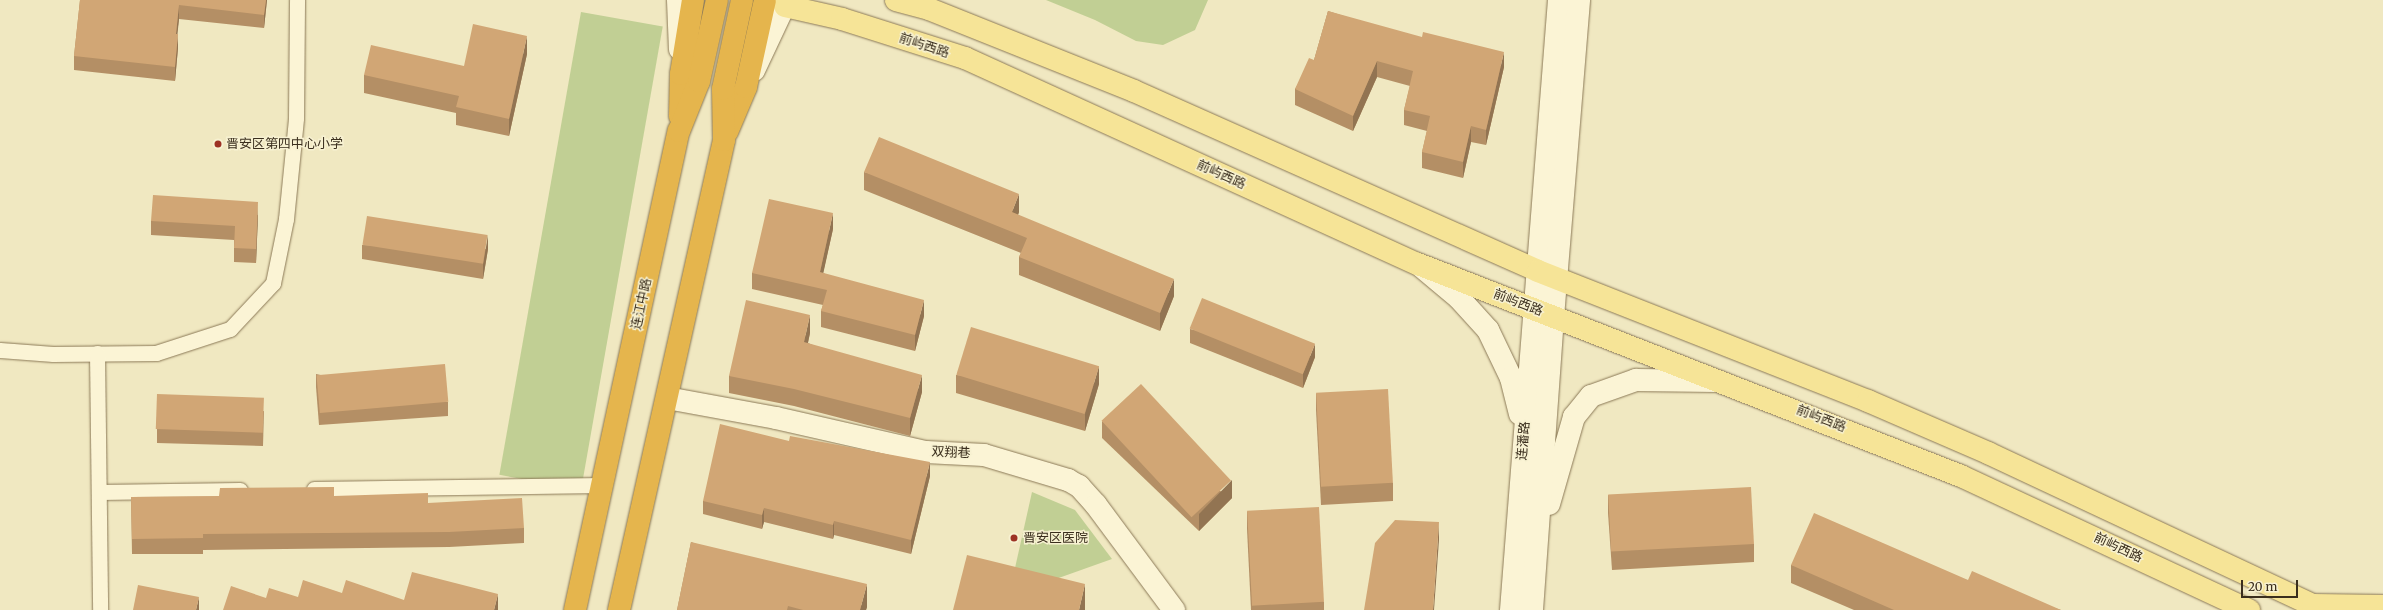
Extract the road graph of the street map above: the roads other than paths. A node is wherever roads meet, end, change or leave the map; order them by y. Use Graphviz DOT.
graph roads {
  1 [pos="297,0"];
  2 [pos="678,0"];
  3 [pos="693,0"];
  4 [pos="717,0"];
  5 [pos="742,0"];
  6 [pos="896,0"];
  7 [pos="1559,0"];
  8 [pos="1579,0"];
  9 [pos="779,2"];
  10 [pos="681,74"];
  11 [pos="679,131"];
  12 [pos="724,140"];
  13 [pos="1418,264"];
  14 [pos="1547,275"];
  15 [pos="1544,313"];
  16 [pos="0,350"];
  17 [pos="97,354"];
  18 [pos="1721,381"];
  19 [pos="667,398"];
  20 [pos="1524,432"];
  21 [pos="604,484"];
  22 [pos="303,489"];
  23 [pos="255,490"];
  24 [pos="99,492"];
  25 [pos="1537,548"];
  26 [pos="2383,606"];
  27 [pos="2318,607"];
  28 [pos="100,610"];
  29 [pos="575,610"];
  30 [pos="619,610"];
  31 [pos="1174,610"];
  32 [pos="1511,610"];
  33 [pos="1532,610"];
  34 [pos="2249,610"];
  1 -- 17 [label="street"];
  2 -- 10 [label="main road"];
  3 -- 10 [label="highway"];
  4 -- 11 [label="highway, 连江中路"];
  5 -- 12 [label="highway"];
  6 -- 14 [label="main road"];
  7 -- 14 [label="main road"];
  8 -- 14 [label="main road"];
  9 -- 12 [label="highway"];
  9 -- 13 [label="main road, 前屿西路"];
  10 -- 11 [label="highway"];
  11 -- 21 [label="highway, 连江中路"];
  12 -- 19 [label="highway"];
  13 -- 15 [label="main road, 前屿西路"];
  13 -- 20 [label="main road"];
  14 -- 15 [label="main road, 连潘路"];
  14 -- 27 [label="main road"];
  15 -- 18 [label="main road, 前屿西路"];
  15 -- 20 [label="main road, 连潘路"];
  15 -- 25 [label="main road, 连潘路"];
  16 -- 17 [label="street"];
  17 -- 24 [label="street"];
  18 -- 25 [label="main road"];
  18 -- 34 [label="main road, 前屿西路"];
  19 -- 30 [label="highway"];
  19 -- 31 [label="main road, 双翔巷"];
  20 -- 32 [label="main road, 连潘路"];
  21 -- 22 [label="street"];
  21 -- 29 [label="highway, 连江中路"];
  23 -- 24 [label="street"];
  24 -- 28 [label="street"];
  25 -- 33 [label="main road, 连潘路"];
  26 -- 27 [label="main road"];
}
